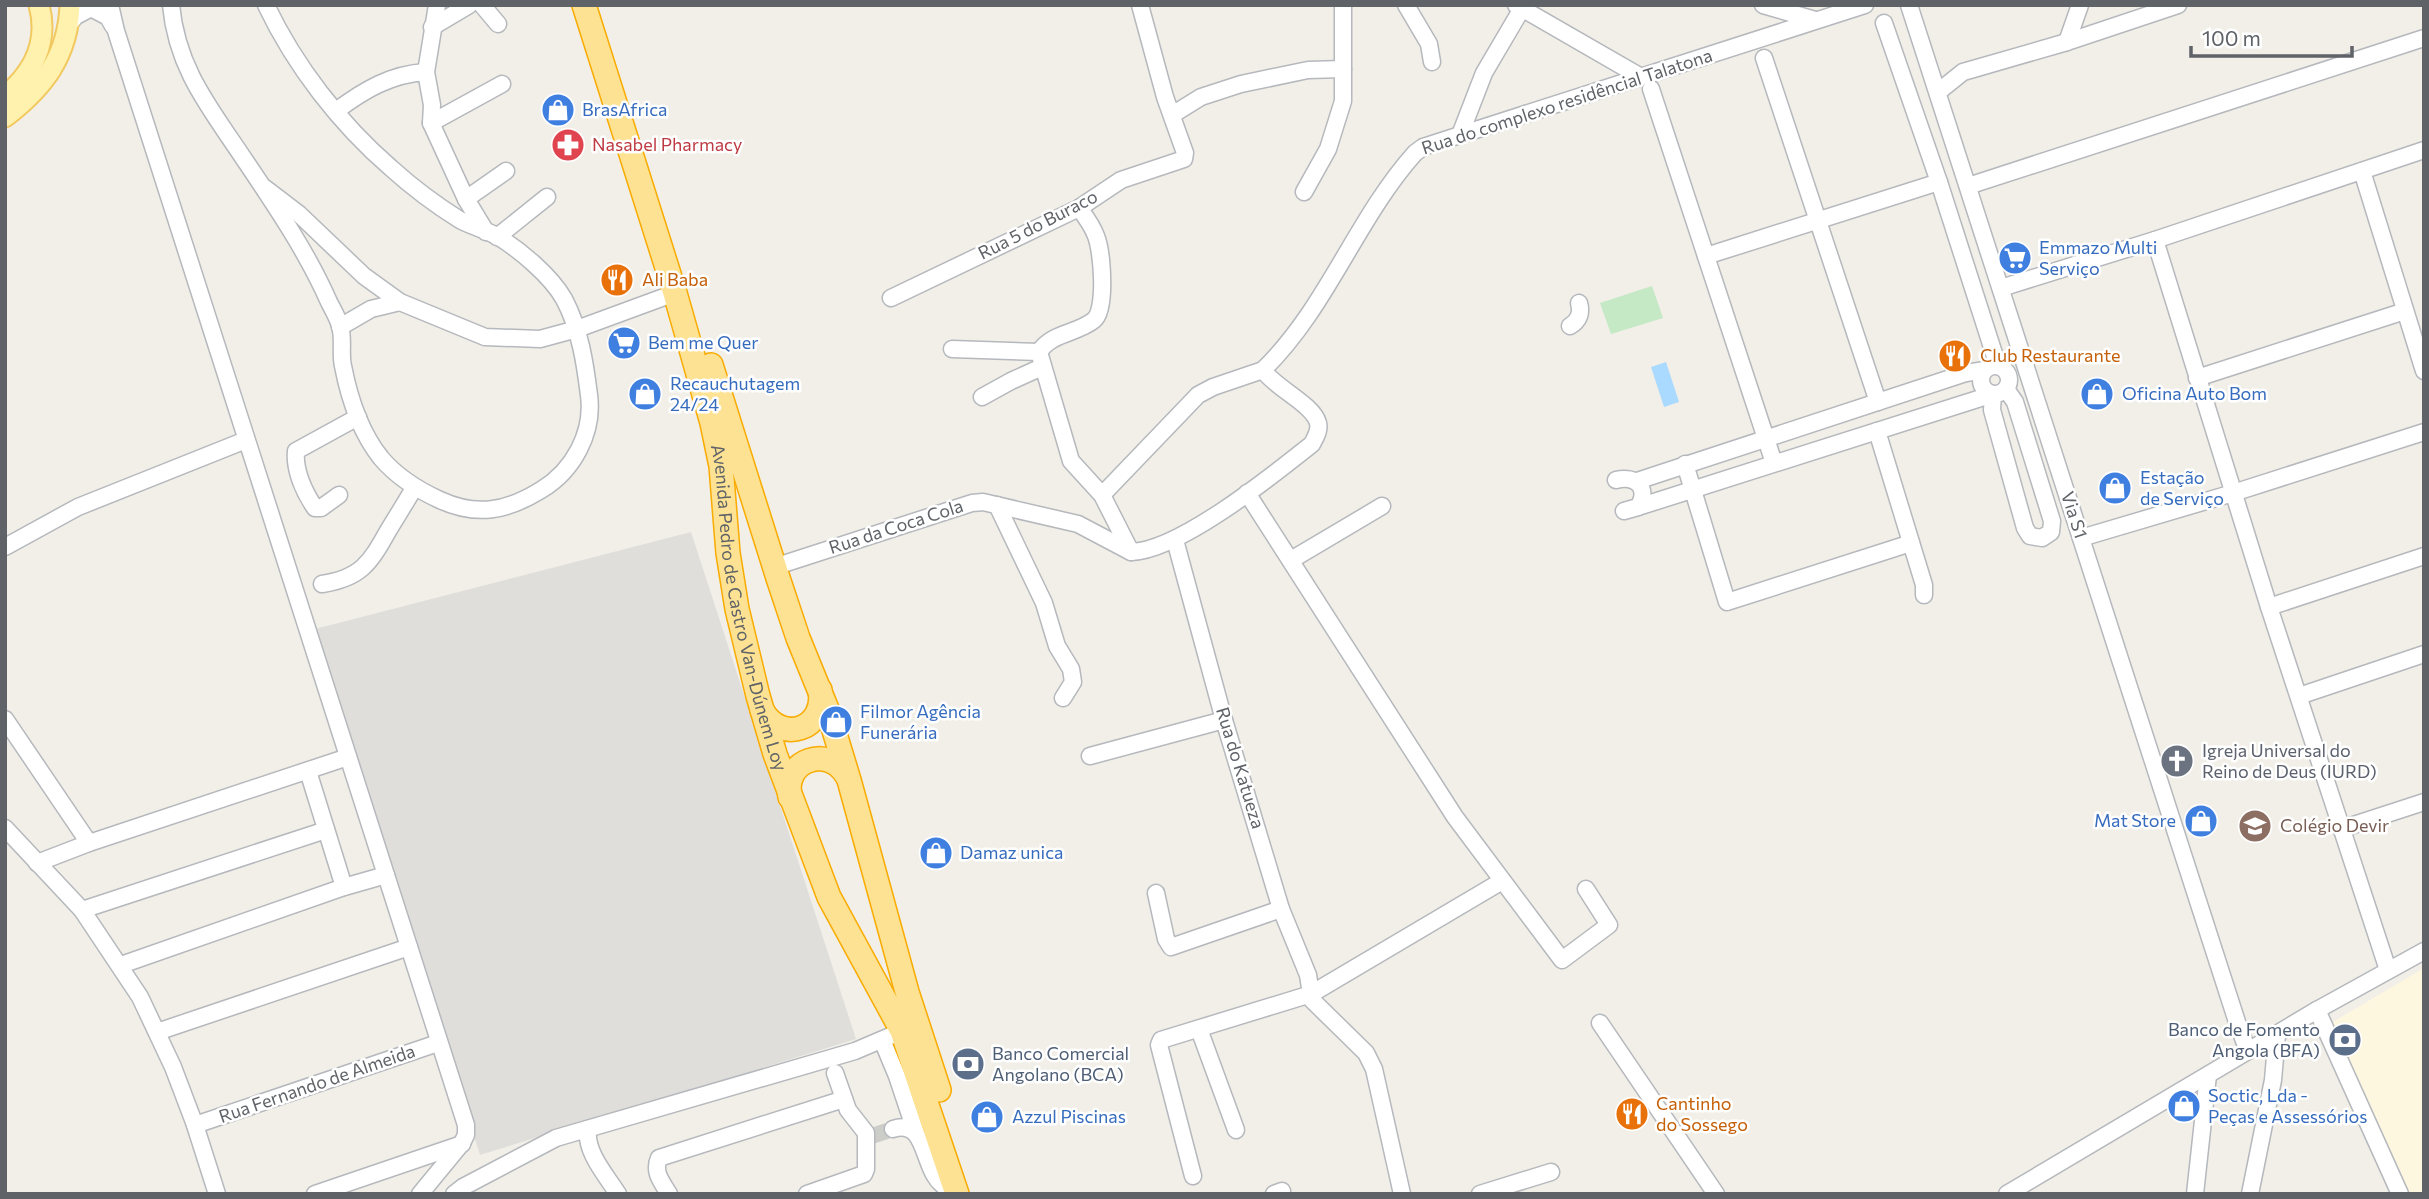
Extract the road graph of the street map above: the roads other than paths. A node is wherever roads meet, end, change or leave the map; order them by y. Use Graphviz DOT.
graph roads {
  1 [pos="39,5"];
  2 [pos="110,5"];
  3 [pos="171,5"];
  4 [pos="266,5"];
  5 [pos="437,5"];
  6 [pos="469,5"];
  7 [pos="482,5"];
  8 [pos="584,5"];
  9 [pos="598,5"];
  10 [pos="1140,5"];
  11 [pos="1406,5"];
  12 [pos="1763,5"];
  13 [pos="1865,5"];
  14 [pos="1909,5"];
  15 [pos="2080,5"];
  16 [pos="2178,5"];
  17 [pos="1342,7"];
  18 [pos="1521,7"];
  19 [pos="69,15"];
  20 [pos="1815,20"];
  21 [pos="1884,23"];
  22 [pos="498,24"];
  23 [pos="432,27"];
  24 [pos="116,31"];
  25 [pos="2424,38"];
  26 [pos="2067,42"];
  27 [pos="1764,58"];
  28 [pos="1432,62"];
  29 [pos="1930,68"];
  30 [pos="1343,69"];
  31 [pos="426,72"];
  32 [pos="1963,72"];
  33 [pos="1646,83"];
  34 [pos="502,84"];
  35 [pos="1938,92"];
  36 [pos="5,96"];
  37 [pos="336,111"];
  38 [pos="1172,115"];
  39 [pos="5,117"];
  40 [pos="431,123"];
  41 [pos="1460,135"];
  42 [pos="2424,150"];
  43 [pos="506,171"];
  44 [pos="2362,171"];
  45 [pos="1939,182"];
  46 [pos="262,186"];
  47 [pos="1968,186"];
  48 [pos="1304,191"];
  49 [pos="547,197"];
  50 [pos="467,199"];
  51 [pos="1079,208"];
  52 [pos="1818,220"];
  53 [pos="492,234"];
  54 [pos="2155,240"];
  55 [pos="1706,256"];
  56 [pos="2001,288"];
  57 [pos="675,293"];
  58 [pos="891,298"];
  59 [pos="400,302"];
  60 [pos="1579,303"];
  61 [pos="2405,311"];
  62 [pos="1570,326"];
  63 [pos="341,327"];
  64 [pos="577,329"];
  65 [pos="952,349"];
  66 [pos="1040,360"];
  67 [pos="1991,368"];
  68 [pos="1263,370"];
  69 [pos="2424,371"];
  70 [pos="2197,378"];
  71 [pos="1995,396"];
  72 [pos="982,397"];
  73 [pos="1878,402"];
  74 [pos="358,417"];
  75 [pos="1877,431"];
  76 [pos="2424,432"];
  77 [pos="1766,437"];
  78 [pos="246,440"];
  79 [pos="1774,463"];
  80 [pos="1685,464"];
  81 [pos="1616,480"];
  82 [pos="1637,481"];
  83 [pos="414,488"];
  84 [pos="1693,488"];
  85 [pos="1247,493"];
  86 [pos="2233,493"];
  87 [pos="339,495"];
  88 [pos="1102,495"];
  89 [pos="997,505"];
  90 [pos="1382,506"];
  91 [pos="2081,538"];
  92 [pos="1175,540"];
  93 [pos="1911,543"];
  94 [pos="5,547"];
  95 [pos="1131,552"];
  96 [pos="2424,556"];
  97 [pos="1291,560"];
  98 [pos="774,567"];
  99 [pos="322,584"];
  100 [pos="1924,595"];
  101 [pos="2269,607"];
  102 [pos="2424,654"];
  103 [pos="820,690"];
  104 [pos="2299,696"];
  105 [pos="1063,698"];
  106 [pos="762,710"];
  107 [pos="5,719"];
  108 [pos="1224,720"];
  109 [pos="1090,756"];
  110 [pos="348,757"];
  111 [pos="308,771"];
  112 [pos="849,780"];
  113 [pos="791,800"];
  114 [pos="2424,802"];
  115 [pos="5,828"];
  116 [pos="2341,829"];
  117 [pos="326,830"];
  118 [pos="89,844"];
  119 [pos="37,863"];
  120 [pos="386,875"];
  121 [pos="1502,881"];
  122 [pos="344,887"];
  123 [pos="1586,889"];
  124 [pos="1156,893"];
  125 [pos="1281,909"];
  126 [pos="82,910"];
  127 [pos="409,947"];
  128 [pos="2424,951"];
  129 [pos="121,965"];
  130 [pos="2388,970"];
  131 [pos="1311,994"];
  132 [pos="2316,1010"];
  133 [pos="1600,1023"];
  134 [pos="1199,1029"];
  135 [pos="157,1032"];
  136 [pos="2277,1034"];
  137 [pos="896,1038"];
  138 [pos="439,1043"];
  139 [pos="2253,1048"];
  140 [pos="835,1073"];
  141 [pos="2208,1074"];
  142 [pos="2273,1080"];
  143 [pos="844,1099"];
  144 [pos="905,1100"];
  145 [pos="195,1125"];
  146 [pos="588,1129"];
  147 [pos="1236,1130"];
  148 [pos="916,1133"];
  149 [pos="462,1143"];
  150 [pos="424,1157"];
  151 [pos="1551,1172"];
  152 [pos="1193,1176"];
  153 [pos="434,1178"];
  154 [pos="217,1194"];
  155 [pos="315,1194"];
  156 [pos="420,1194"];
  157 [pos="454,1194"];
  158 [pos="618,1194"];
  159 [pos="668,1194"];
  160 [pos="807,1194"];
  161 [pos="957,1194"];
  162 [pos="970,1194"];
  163 [pos="1402,1194"];
  164 [pos="1480,1194"];
  165 [pos="1716,1194"];
  166 [pos="2007,1194"];
  167 [pos="2195,1194"];
  168 [pos="2250,1194"];
  169 [pos="2400,1194"];
  1 -- 36 [label="main road"];
  2 -- 24 [label="street"];
  3 -- 46 [label="street"];
  4 -- 37 [label="street"];
  5 -- 23 [label="street"];
  6 -- 23 [label="street"];
  7 -- 22 [label="street"];
  8 -- 57 [label="highway, Avenida Pedro de Castro Van-Dúnem Loy"];
  9 -- 98 [label="highway, Avenida Pedro de Castro Van-Dúnem Loy"];
  10 -- 38 [label="street"];
  11 -- 28 [label="street"];
  12 -- 20 [label="street"];
  13 -- 20 [label="street, Rua do complexo residêncial Talatona"];
  14 -- 29 [label="street, Via S1"];
  15 -- 26 [label="street"];
  16 -- 26 [label="street"];
  17 -- 30 [label="street"];
  18 -- 33 [label="street"];
  18 -- 41 [label="street"];
  19 -- 24 [label="street"];
  19 -- 39 [label="main road"];
  20 -- 33 [label="street, Rua do complexo residêncial Talatona"];
  21 -- 45 [label="street"];
  23 -- 31 [label="street"];
  24 -- 78 [label="street"];
  25 -- 47 [label="street"];
  26 -- 32 [label="street"];
  27 -- 52 [label="street"];
  29 -- 32 [label="street"];
  29 -- 35 [label="street, Via S1"];
  30 -- 38 [label="street"];
  30 -- 48 [label="street"];
  31 -- 37 [label="street"];
  31 -- 40 [label="street"];
  32 -- 35 [label="street"];
  33 -- 41 [label="street, Rua do complexo residêncial Talatona"];
  33 -- 55 [label="street"];
  34 -- 40 [label="street"];
  35 -- 47 [label="street, Via S1"];
  37 -- 53 [label="street"];
  38 -- 51 [label="street, Rua 5 do Buraco"];
  40 -- 50 [label="street"];
  41 -- 68 [label="street, Rua do complexo residêncial Talatona"];
  42 -- 44 [label="street"];
  43 -- 50 [label="street"];
  44 -- 54 [label="street"];
  44 -- 61 [label="street"];
  45 -- 52 [label="street"];
  45 -- 67 [label="street"];
  46 -- 59 [label="street"];
  46 -- 63 [label="street"];
  47 -- 56 [label="street, Via S1"];
  49 -- 53 [label="street"];
  50 -- 53 [label="street"];
  51 -- 58 [label="street, Rua 5 do Buraco"];
  51 -- 66 [label="street"];
  52 -- 55 [label="street"];
  52 -- 73 [label="street"];
  53 -- 64 [label="street"];
  54 -- 56 [label="street"];
  54 -- 70 [label="street"];
  55 -- 77 [label="street"];
  56 -- 91 [label="street, Via S1"];
  57 -- 64 [label="street"];
  57 -- 106 [label="highway, Avenida Pedro de Castro Van-Dúnem Loy"];
  59 -- 63 [label="street"];
  59 -- 64 [label="street"];
  60 -- 62 [label="street"];
  61 -- 69 [label="street"];
  61 -- 70 [label="street"];
  63 -- 74 [label="street"];
  64 -- 83 [label="street"];
  65 -- 66 [label="street"];
  66 -- 72 [label="street"];
  66 -- 88 [label="street"];
  67 -- 71 [label="street"];
  67 -- 71 [label="street"];
  67 -- 73 [label="street"];
  68 -- 85 [label="street"];
  68 -- 88 [label="street"];
  70 -- 86 [label="street"];
  71 -- 71 [label="street"];
  71 -- 75 [label="street"];
  73 -- 77 [label="street"];
  74 -- 83 [label="street"];
  74 -- 87 [label="street"];
  75 -- 79 [label="street"];
  75 -- 93 [label="street"];
  76 -- 86 [label="street"];
  77 -- 79 [label="street"];
  77 -- 80 [label="street"];
  78 -- 94 [label="street"];
  78 -- 110 [label="street"];
  79 -- 84 [label="street"];
  80 -- 82 [label="street"];
  80 -- 84 [label="street"];
  81 -- 82 [label="street"];
  82 -- 84 [label="street"];
  83 -- 99 [label="street"];
  84 -- 93 [label="street"];
  85 -- 92 [label="street"];
  85 -- 97 [label="street"];
  86 -- 91 [label="street"];
  86 -- 101 [label="street"];
  88 -- 95 [label="street"];
  89 -- 95 [label="street, Rua da Coca Cola"];
  89 -- 98 [label="street, Rua da Coca Cola"];
  89 -- 105 [label="street"];
  90 -- 97 [label="street"];
  91 -- 139 [label="street, Via S1"];
  92 -- 95 [label="street"];
  92 -- 108 [label="street, Rua do Katueza"];
  93 -- 100 [label="street"];
  96 -- 101 [label="street"];
  97 -- 121 [label="street"];
  98 -- 103 [label="highway, Avenida Pedro de Castro Van-Dúnem Loy"];
  101 -- 104 [label="street"];
  102 -- 104 [label="street"];
  103 -- 106 [label="highway"];
  103 -- 112 [label="highway, Avenida Pedro de Castro Van-Dúnem Loy"];
  104 -- 116 [label="street"];
  106 -- 113 [label="highway, Avenida Pedro de Castro Van-Dúnem Loy"];
  107 -- 118 [label="street"];
  108 -- 109 [label="street"];
  108 -- 125 [label="street, Rua do Katueza"];
  110 -- 111 [label="street"];
  110 -- 120 [label="street"];
  111 -- 117 [label="street"];
  111 -- 118 [label="street"];
  112 -- 113 [label="highway"];
  112 -- 162 [label="highway, Avenida Pedro de Castro Van-Dúnem Loy"];
  113 -- 137 [label="highway, Avenida Pedro de Castro Van-Dúnem Loy"];
  114 -- 116 [label="street"];
  115 -- 119 [label="street"];
  116 -- 130 [label="street"];
  117 -- 122 [label="street"];
  117 -- 126 [label="street"];
  118 -- 119 [label="street"];
  119 -- 126 [label="street"];
  120 -- 122 [label="street"];
  120 -- 127 [label="street"];
  121 -- 123 [label="street"];
  121 -- 131 [label="street"];
  122 -- 129 [label="street"];
  124 -- 125 [label="street"];
  125 -- 131 [label="street, Rua do Katueza"];
  126 -- 129 [label="street"];
  127 -- 135 [label="street"];
  127 -- 138 [label="street"];
  128 -- 130 [label="street"];
  129 -- 135 [label="street"];
  130 -- 132 [label="street"];
  131 -- 134 [label="street"];
  131 -- 163 [label="street, Rua do Katueza"];
  132 -- 136 [label="street"];
  132 -- 169 [label="street"];
  133 -- 165 [label="street"];
  134 -- 147 [label="street"];
  134 -- 152 [label="street"];
  135 -- 145 [label="street"];
  136 -- 139 [label="street"];
  136 -- 142 [label="street"];
  137 -- 144 [label="street"];
  137 -- 144 [label="street"];
  137 -- 146 [label="street"];
  137 -- 161 [label="highway, Avenida Pedro de Castro Van-Dúnem Loy"];
  138 -- 145 [label="street, Rua Fernando de Almeida"];
  138 -- 149 [label="street"];
  139 -- 141 [label="street"];
  139 -- 142 [label="street, Via S1"];
  140 -- 143 [label="street"];
  141 -- 166 [label="street"];
  141 -- 167 [label="street"];
  142 -- 168 [label="street"];
  143 -- 159 [label="street"];
  143 -- 160 [label="street"];
  144 -- 148 [label="street"];
  144 -- 148 [label="street"];
  145 -- 154 [label="street"];
  146 -- 157 [label="street"];
  146 -- 158 [label="street"];
  148 -- 161 [label="street"];
  149 -- 150 [label="street"];
  149 -- 153 [label="street"];
  150 -- 153 [label="street"];
  150 -- 155 [label="street"];
  151 -- 164 [label="street"];
  153 -- 156 [label="street"];
}
